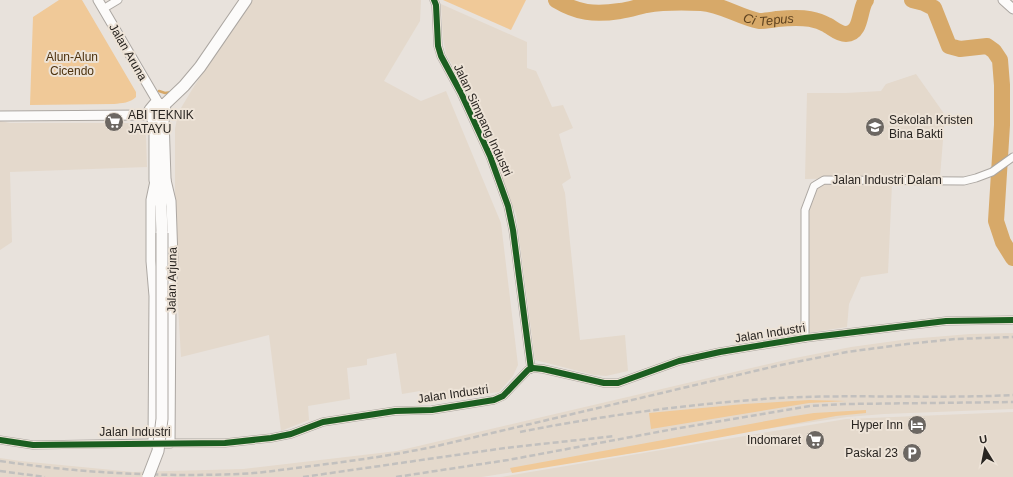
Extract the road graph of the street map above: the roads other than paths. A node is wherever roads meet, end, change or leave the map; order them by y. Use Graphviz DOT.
graph roads {
  1 [pos="98,0"];
  2 [pos="118,0"];
  3 [pos="246,0"];
  4 [pos="434,0"];
  5 [pos="1003,0"];
  6 [pos="103,9"];
  7 [pos="1013,9"];
  8 [pos="161,105"];
  9 [pos="0,116"];
  10 [pos="155,117"];
  11 [pos="1013,157"];
  12 [pos="160,179"];
  13 [pos="1013,320"];
  14 [pos="805,338"];
  15 [pos="530,369"];
  16 [pos="0,440"];
  17 [pos="153,443"];
  18 [pos="170,443"];
  19 [pos="148,477"];
  1 -- 6 [label="street, Jalan Aruna"];
  2 -- 6 [label="street"];
  3 -- 8 [label="main road"];
  4 -- 15 [label="street, Jalan Simpang Industri"];
  5 -- 7 [label="street"];
  6 -- 8 [label="street, Jalan Aruna"];
  8 -- 10 [label="main road, Jalan Arjuna"];
  9 -- 10 [label="street"];
  10 -- 12 [label="main road, Jalan Arjuna"];
  11 -- 14 [label="street, Jalan Industri Dalam"];
  12 -- 17 [label="street, Jalan Arjuna"];
  12 -- 18 [label="street, Jalan Arjuna"];
  12 -- 19 [label="main road, bridge"];
  13 -- 14 [label="street, Jalan Industri"];
  14 -- 15 [label="street, Jalan Industri"];
  15 -- 18 [label="street, Jalan Industri"];
  16 -- 17 [label="street, Jalan Industri"];
  17 -- 18 [label="street, Jalan Industri"];
}
